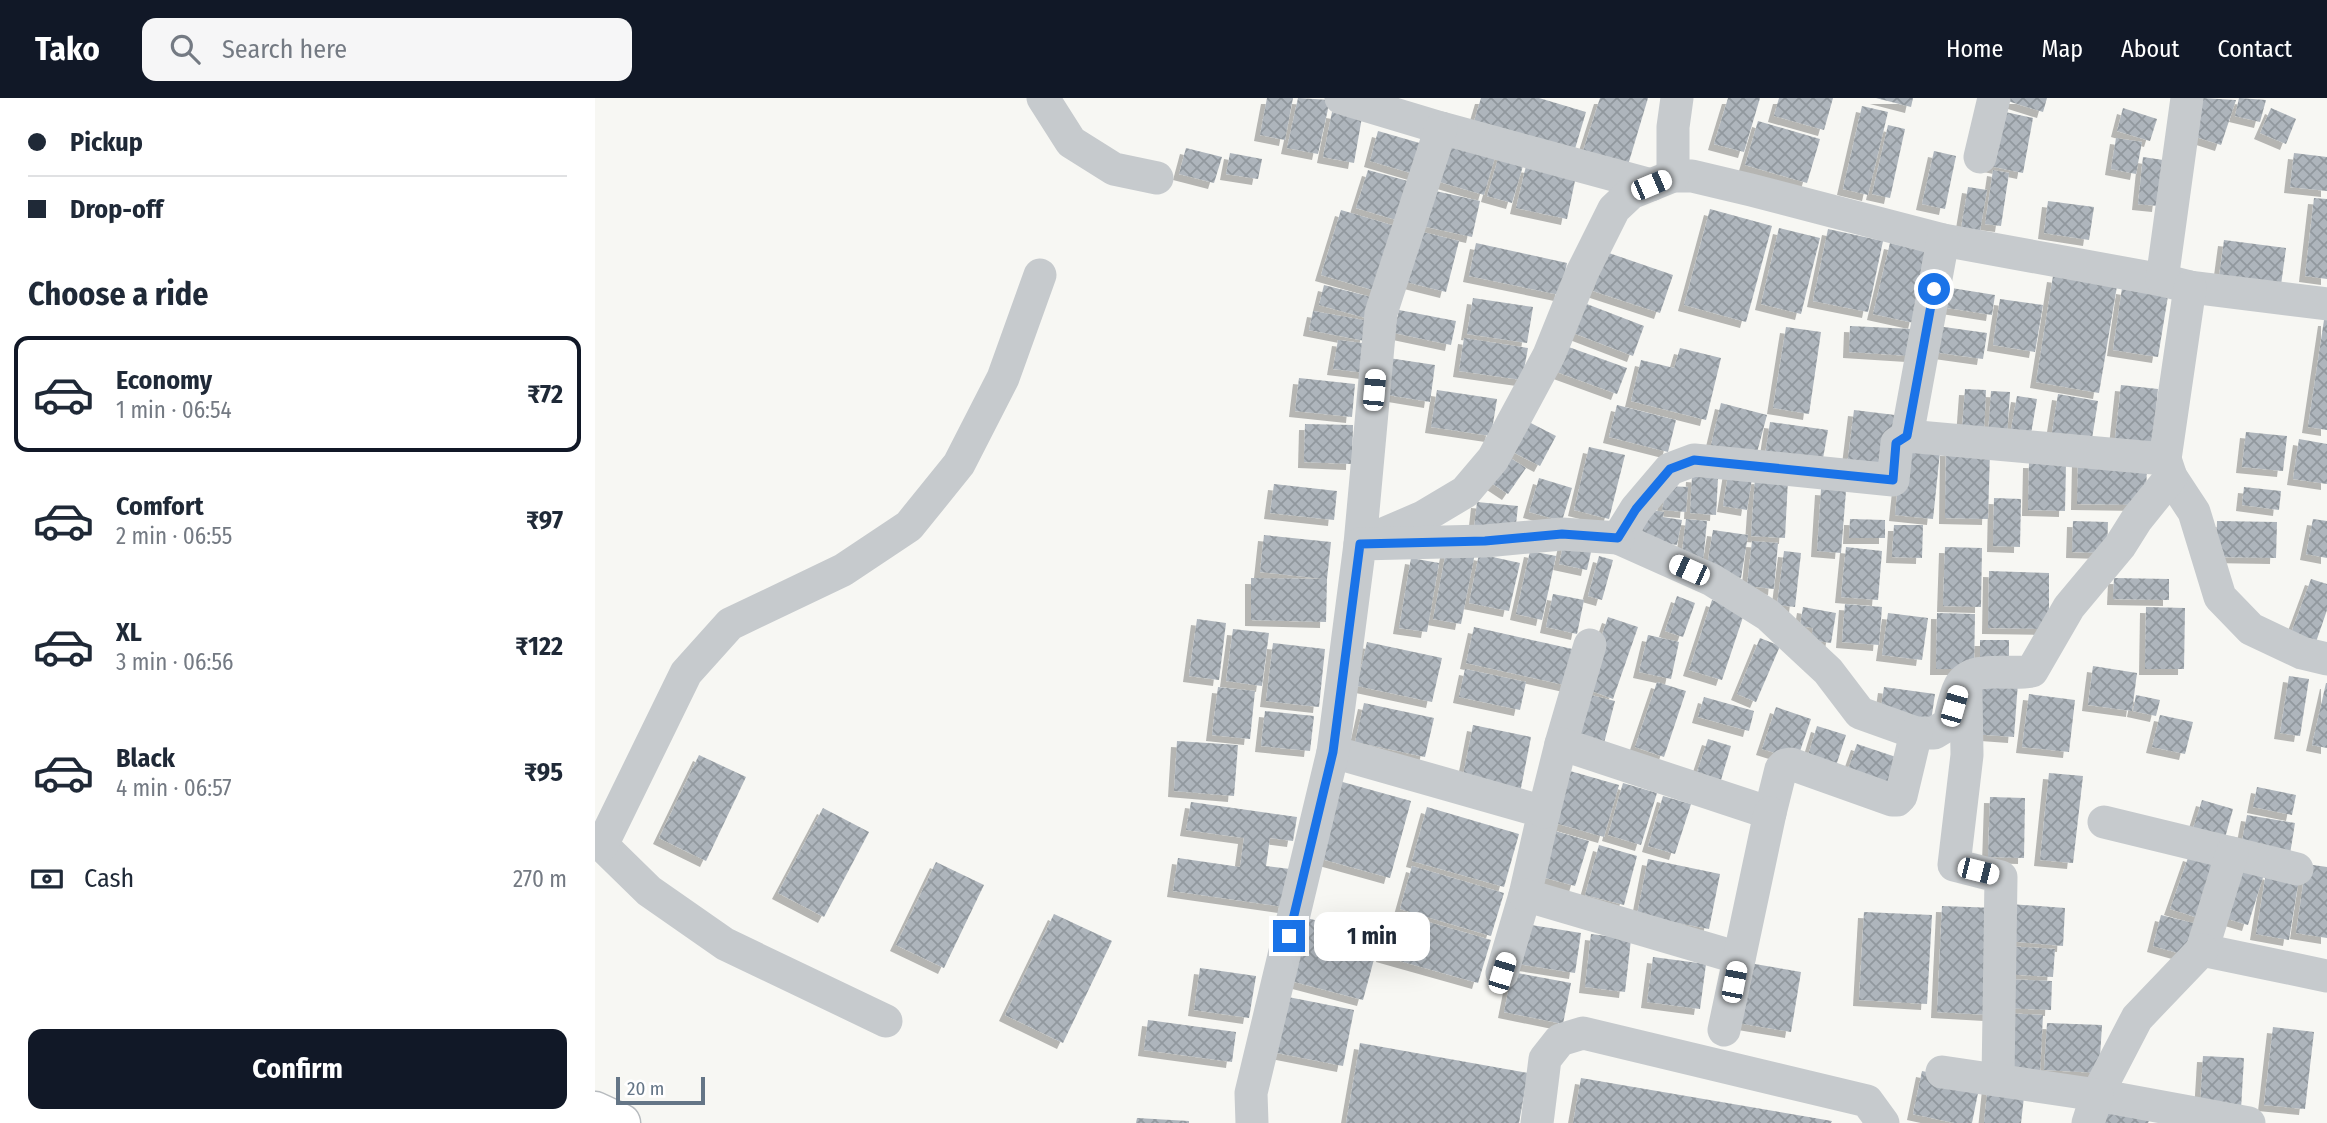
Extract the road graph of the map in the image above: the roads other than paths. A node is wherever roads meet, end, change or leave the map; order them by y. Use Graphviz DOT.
graph roads {
  1 [pos="1043,98"];
  2 [pos="1341,98"];
  3 [pos="1677,98"];
  4 [pos="1994,98"];
  5 [pos="2187,98"];
  6 [pos="1441,128"];
  7 [pos="1980,157"];
  8 [pos="1157,178"];
  9 [pos="1662,180"];
  10 [pos="1943,240"];
  11 [pos="1040,275"];
  12 [pos="2176,284"];
  13 [pos="2327,304"];
  14 [pos="1907,436"];
  15 [pos="2168,468"];
  16 [pos="1618,538"];
  17 [pos="1360,544"];
  18 [pos="1590,645"];
  19 [pos="2327,659"];
  20 [pos="1966,678"];
  21 [pos="1916,733"];
  22 [pos="1562,744"];
  23 [pos="1333,752"];
  24 [pos="1544,812"];
  25 [pos="1770,813"];
  26 [pos="2103,822"];
  27 [pos="598,845"];
  28 [pos="2232,853"];
  29 [pos="2297,869"];
  30 [pos="1525,895"];
  31 [pos="2202,950"];
  32 [pos="1739,957"];
  33 [pos="1502,973"];
  34 [pos="2327,976"];
  35 [pos="886,1021"];
  36 [pos="1724,1030"];
  37 [pos="1942,1072"];
  38 [pos="1998,1080"];
  39 [pos="2092,1109"];
  40 [pos="595,1111"];
  41 [pos="621,1123"];
  42 [pos="1252,1123"];
  43 [pos="1537,1123"];
  44 [pos="1883,1123"];
  45 [pos="2249,1123"];
  1 -- 8 [label="street"];
  2 -- 6 [label="street"];
  3 -- 9 [label="street"];
  4 -- 7 [label="street"];
  5 -- 12 [label="street"];
  6 -- 9 [label="street"];
  6 -- 17 [label="street"];
  9 -- 10 [label="street"];
  9 -- 17 [label="street"];
  10 -- 12 [label="street"];
  10 -- 14 [label="street"];
  11 -- 27 [label="street"];
  12 -- 13 [label="street"];
  12 -- 15 [label="street"];
  14 -- 15 [label="street"];
  14 -- 16 [label="street"];
  15 -- 19 [label="street"];
  15 -- 20 [label="street"];
  16 -- 17 [label="street"];
  16 -- 21 [label="street"];
  17 -- 23 [label="street"];
  18 -- 22 [label="street"];
  20 -- 21 [label="street"];
  20 -- 38 [label="street"];
  21 -- 25 [label="street"];
  22 -- 24 [label="street"];
  22 -- 25 [label="street"];
  23 -- 24 [label="street"];
  23 -- 42 [label="street"];
  24 -- 30 [label="street"];
  25 -- 32 [label="street"];
  26 -- 28 [label="street"];
  27 -- 35 [label="street"];
  28 -- 29 [label="street"];
  28 -- 31 [label="street"];
  30 -- 32 [label="street"];
  30 -- 33 [label="street"];
  31 -- 34 [label="street"];
  31 -- 39 [label="street"];
  32 -- 36 [label="street"];
  37 -- 38 [label="street"];
  38 -- 39 [label="street"];
  39 -- 45 [label="street"];
  40 -- 41 [label="main road"];
  43 -- 44 [label="street"];
}
